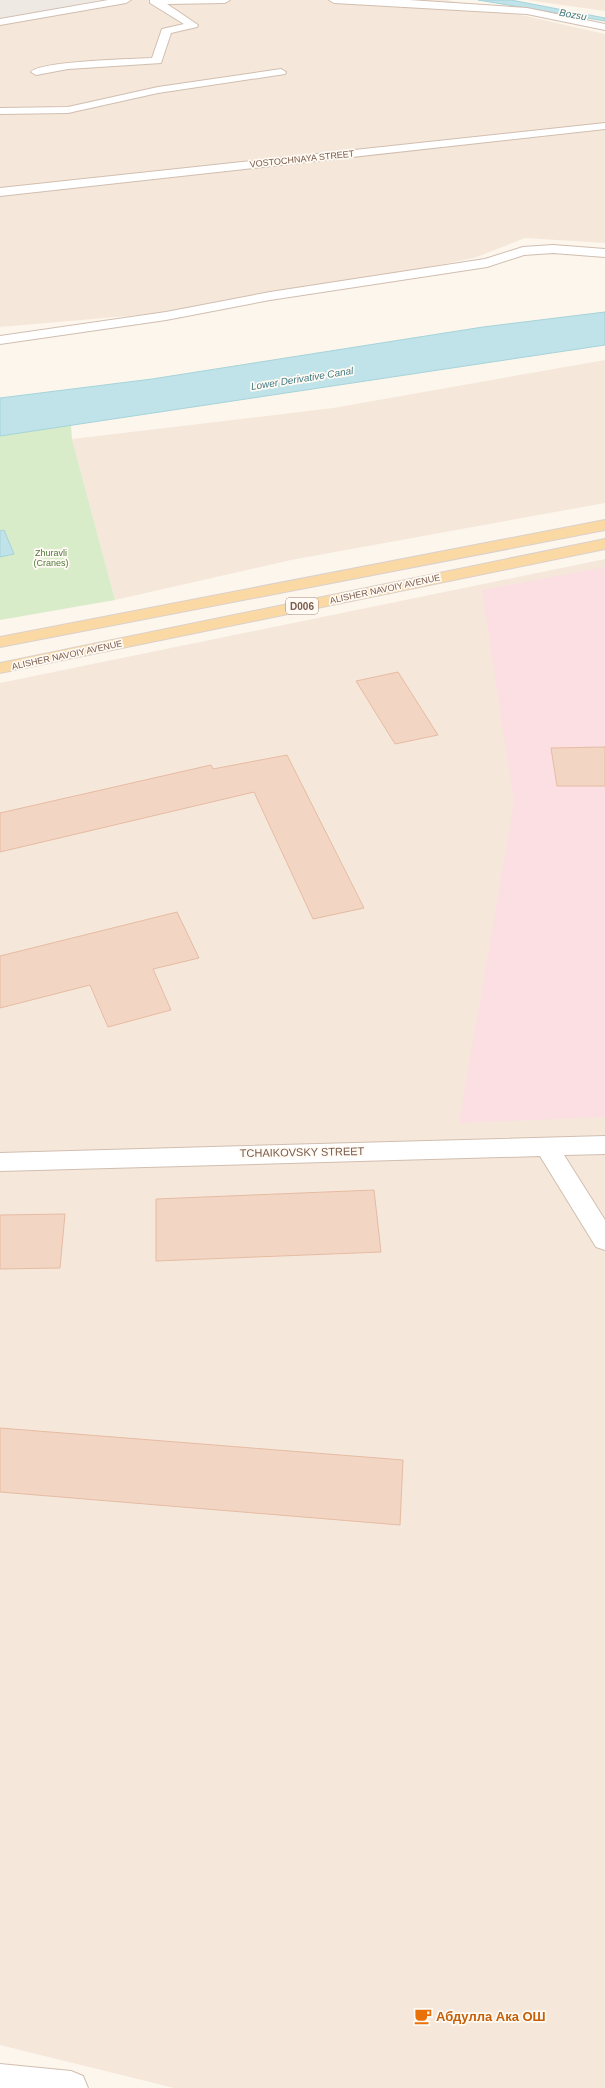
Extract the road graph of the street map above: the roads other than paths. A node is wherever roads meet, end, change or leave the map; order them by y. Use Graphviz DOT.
graph roads {
  1 [pos="126,0"];
  2 [pos="145,0"];
  3 [pos="225,0"];
  4 [pos="334,0"];
  5 [pos="108,1"];
  6 [pos="156,1"];
  7 [pos="491,4"];
  8 [pos="0,22"];
  9 [pos="605,27"];
  10 [pos="36,72"];
  11 [pos="281,72"];
  12 [pos="0,111"];
  13 [pos="605,126"];
  14 [pos="0,192"];
  15 [pos="605,253"];
  16 [pos="0,340"];
  17 [pos="605,525"];
  18 [pos="605,544"];
  19 [pos="0,642"];
  20 [pos="0,668"];
  21 [pos="605,1145"];
  22 [pos="546,1146"];
  23 [pos="0,1162"];
  24 [pos="605,1240"];
  25 [pos="0,2081"];
  26 [pos="71,2088"];
  1 -- 5 [label="street"];
  2 -- 6 [label="street"];
  3 -- 6 [label="street"];
  4 -- 7 [label="street"];
  5 -- 8 [label="street"];
  6 -- 10 [label="street"];
  7 -- 9 [label="street"];
  11 -- 12 [label="street"];
  13 -- 14 [label="street, VOSTOCHNAYA STREET"];
  15 -- 16 [label="street"];
  17 -- 19 [label="main road, ALISHER NAVOIY AVENUE / D006"];
  18 -- 20 [label="main road, ALISHER NAVOIY AVENUE / D006"];
  21 -- 22 [label="street, TCHAIKOVSKY STREET"];
  22 -- 23 [label="street, TCHAIKOVSKY STREET"];
  22 -- 24 [label="street"];
  25 -- 26 [label="street"];
}
